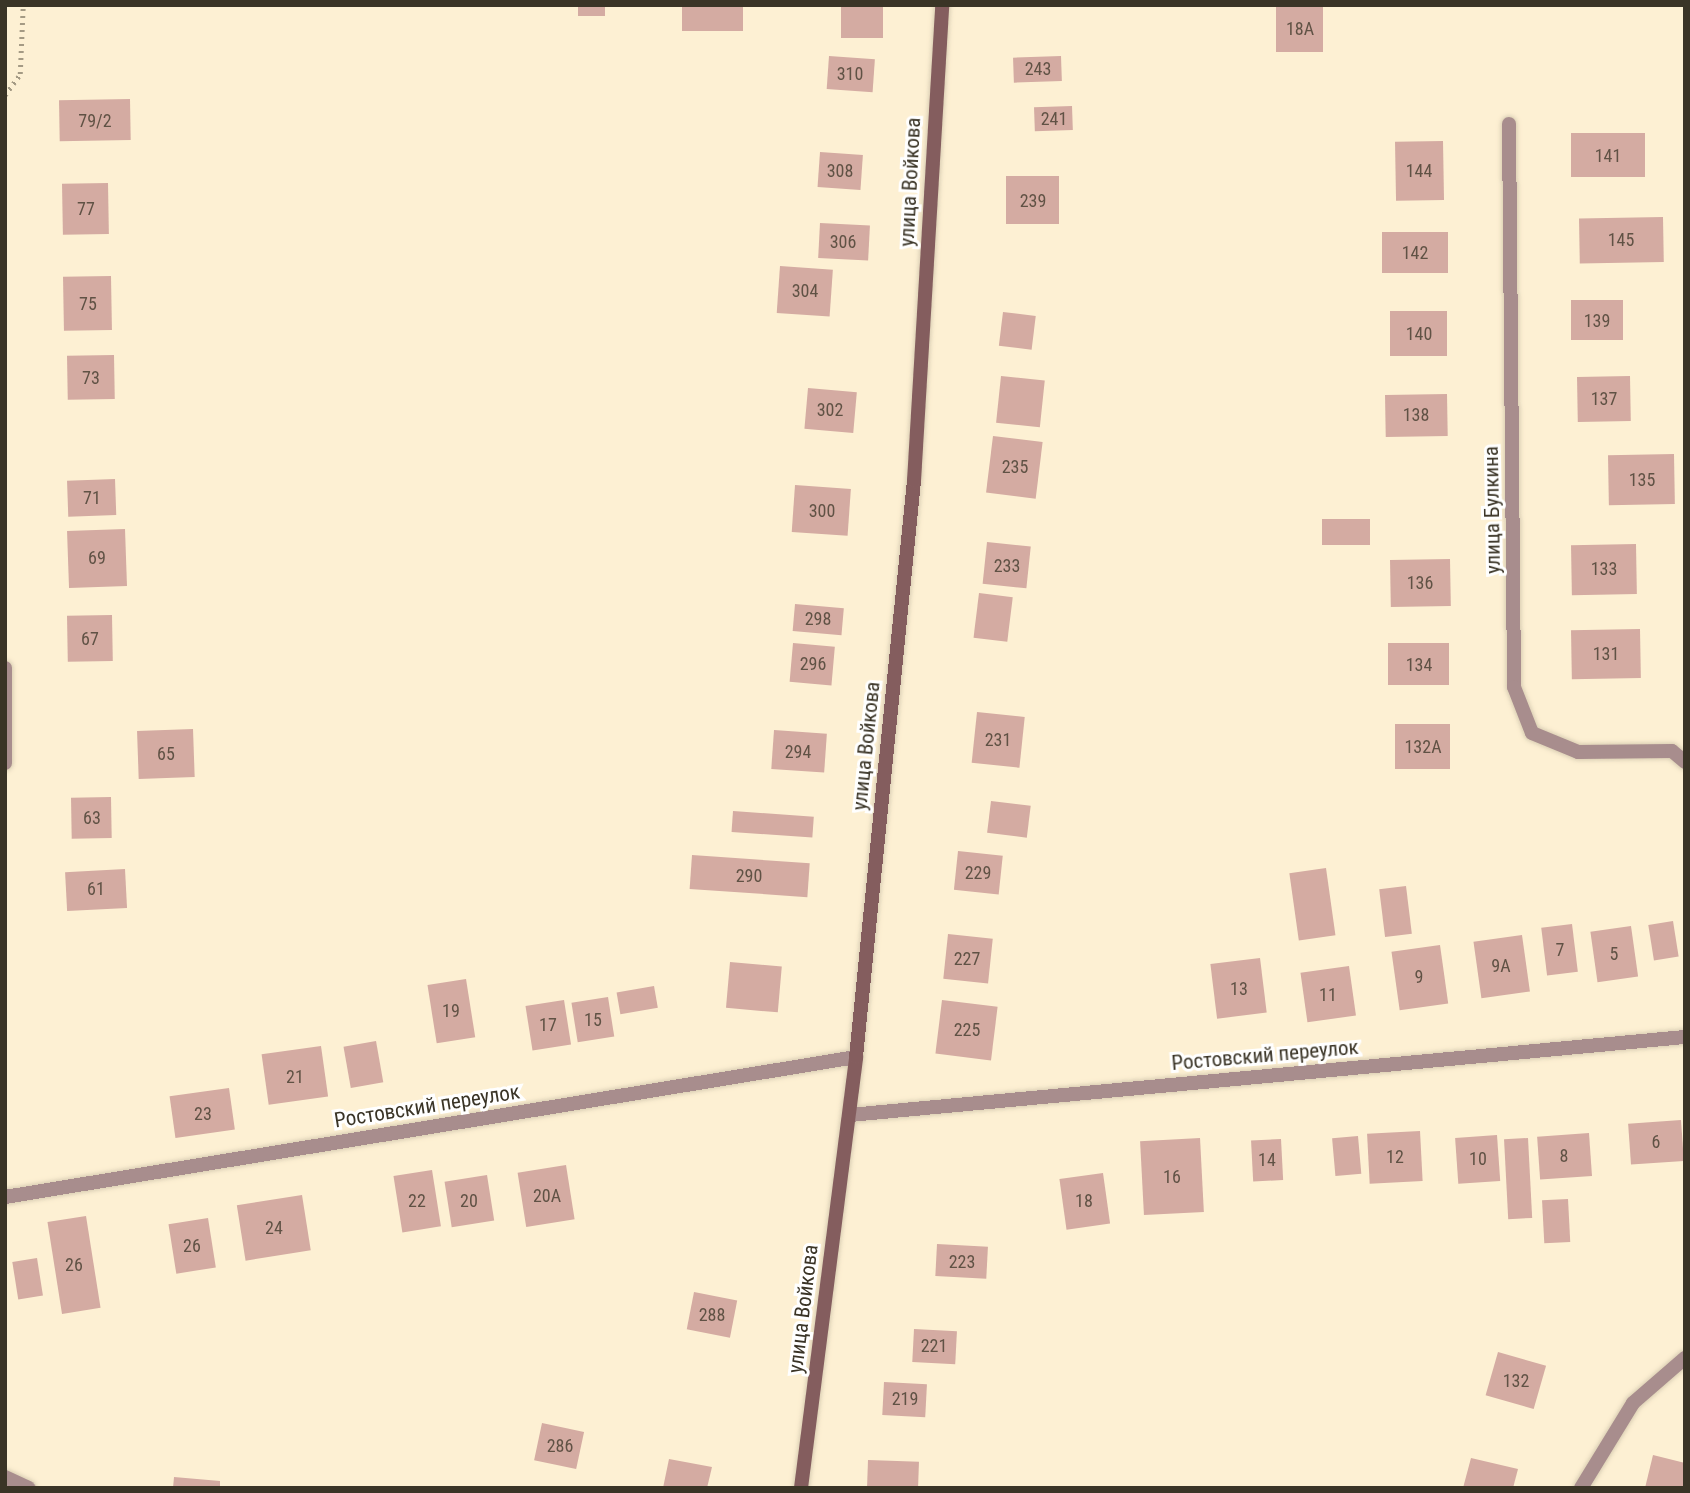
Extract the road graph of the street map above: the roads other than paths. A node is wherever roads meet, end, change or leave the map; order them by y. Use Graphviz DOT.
graph roads {
  1 [pos="942,5"];
  2 [pos="1509,124"];
  3 [pos="5,668"];
  4 [pos="1685,762"];
  5 [pos="5,763"];
  6 [pos="1685,1037"];
  7 [pos="856,1057"];
  8 [pos="850,1115"];
  9 [pos="5,1197"];
  10 [pos="1685,1358"];
  11 [pos="5,1477"];
  12 [pos="29,1488"];
  13 [pos="801,1488"];
  14 [pos="1581,1488"];
  1 -- 7 [label="main road, улица Войкова"];
  2 -- 4 [label="street, улица Булкина"];
  3 -- 5 [label="street"];
  6 -- 8 [label="street, Ростовский переулок"];
  7 -- 8 [label="main road, улица Войкова"];
  7 -- 9 [label="street, Ростовский переулок"];
  8 -- 13 [label="main road, улица Войкова"];
  10 -- 14 [label="street"];
  11 -- 12 [label="street"];
}
